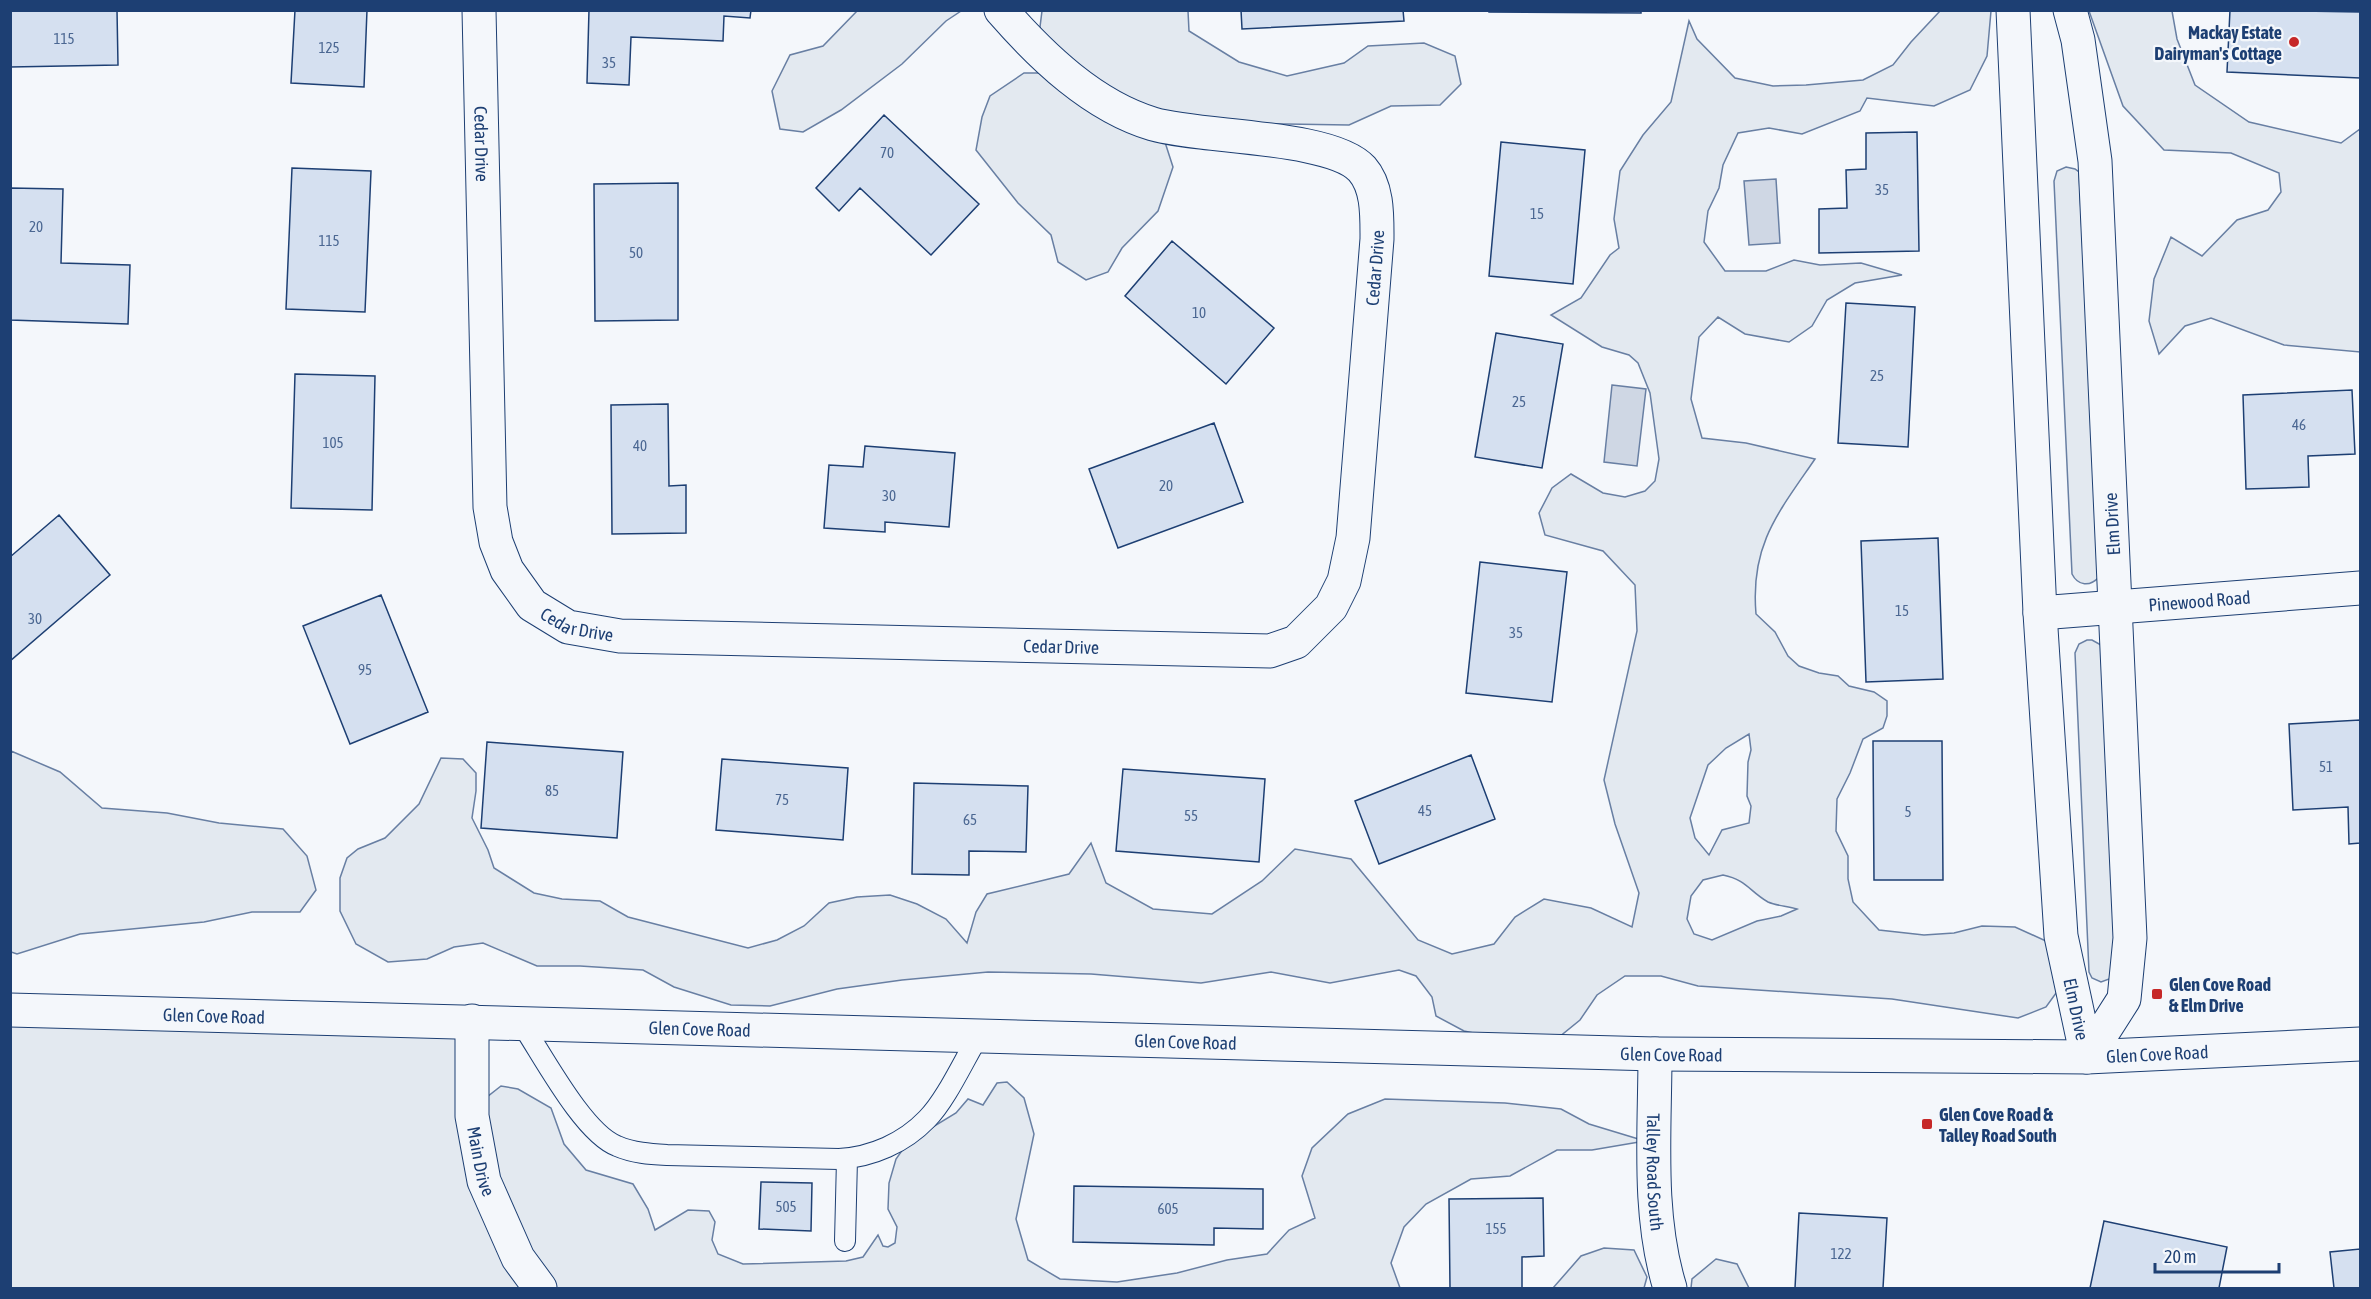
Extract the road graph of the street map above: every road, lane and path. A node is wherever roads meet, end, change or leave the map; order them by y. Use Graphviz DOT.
graph roads {
  1 [pos="479,10"];
  2 [pos="1001,10"];
  3 [pos="2013,10"];
  4 [pos="2070,10"];
  5 [pos="2361,588"];
  6 [pos="2116,607"];
  7 [pos="2040,613"];
  8 [pos="10,1010"];
  9 [pos="472,1021"];
  10 [pos="521,1023"];
  11 [pos="979,1035"];
  12 [pos="2361,1044"];
  13 [pos="1655,1054"];
  14 [pos="2087,1057"];
  15 [pos="847,1158"];
  16 [pos="845,1241"];
  17 [pos="540,1288"];
  18 [pos="1670,1288"];
  1 -- 2 [label="street, Cedar Drive"];
  3 -- 7 [label="street, Elm Drive"];
  4 -- 6 [label="street, Elm Drive"];
  5 -- 6 [label="street, Pinewood Road"];
  6 -- 7 [label="street, Pinewood Road"];
  6 -- 14 [label="street, Elm Drive"];
  7 -- 14 [label="street, Elm Drive"];
  8 -- 9 [label="street, Glen Cove Road"];
  9 -- 10 [label="street, Glen Cove Road"];
  9 -- 17 [label="street, Main Drive"];
  10 -- 11 [label="street, Glen Cove Road"];
  10 -- 15 [label="lane"];
  11 -- 13 [label="street, Glen Cove Road"];
  11 -- 15 [label="lane"];
  12 -- 14 [label="street, Glen Cove Road"];
  13 -- 14 [label="street, Glen Cove Road"];
  13 -- 18 [label="street, Talley Road South"];
  15 -- 16 [label="lane"];
}
